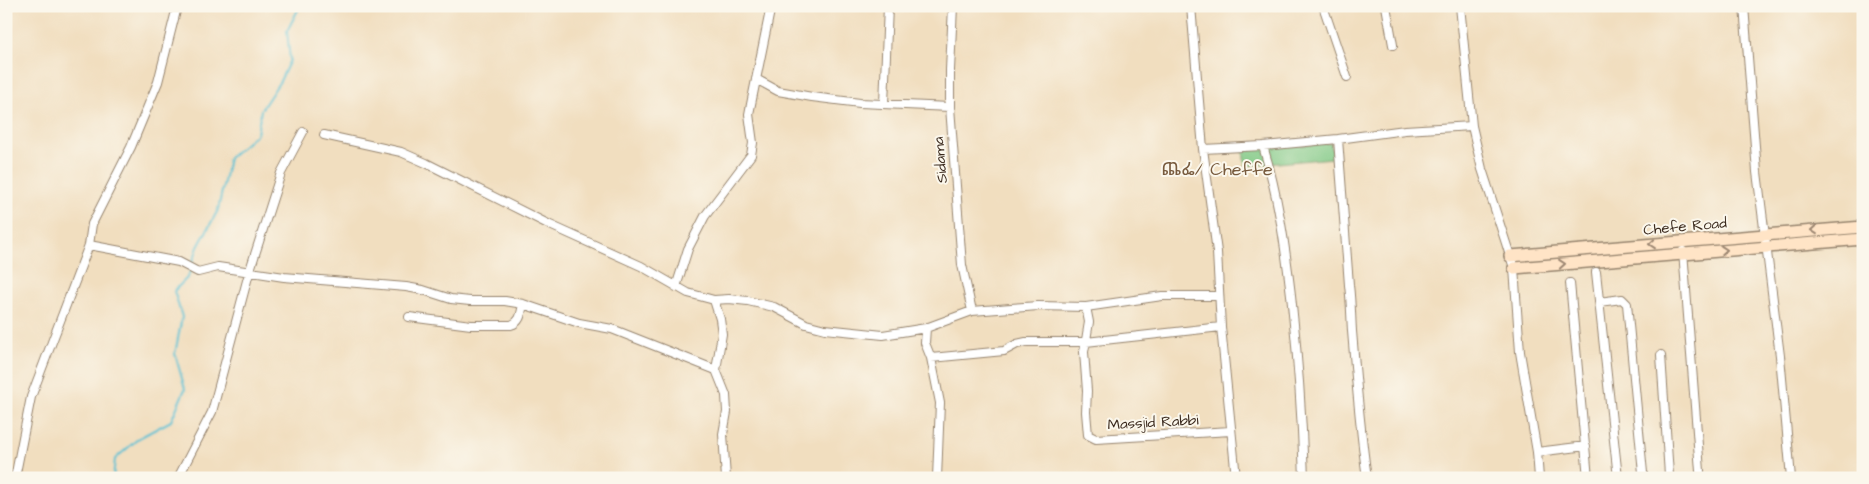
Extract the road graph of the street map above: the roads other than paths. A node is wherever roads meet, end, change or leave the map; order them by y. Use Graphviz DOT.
graph roads {
  1 [pos="771,6"];
  2 [pos="888,6"];
  3 [pos="953,6"];
  4 [pos="1191,6"];
  5 [pos="1323,6"];
  6 [pos="1386,6"];
  7 [pos="1460,6"];
  8 [pos="1744,6"];
  9 [pos="176,11"];
  10 [pos="1392,45"];
  11 [pos="1346,77"];
  12 [pos="756,79"];
  13 [pos="884,104"];
  14 [pos="950,107"];
  15 [pos="1472,126"];
  16 [pos="303,132"];
  17 [pos="324,135"];
  18 [pos="1338,139"];
  19 [pos="1263,146"];
  20 [pos="1203,149"];
  21 [pos="1863,226"];
  22 [pos="1766,234"];
  23 [pos="1863,239"];
  24 [pos="1683,241"];
  25 [pos="89,245"];
  26 [pos="1768,247"];
  27 [pos="1684,254"];
  28 [pos="1510,256"];
  29 [pos="1514,268"];
  30 [pos="1596,272"];
  31 [pos="249,273"];
  32 [pos="1570,283"];
  33 [pos="676,287"];
  34 [pos="1219,296"];
  35 [pos="714,300"];
  36 [pos="1599,302"];
  37 [pos="523,304"];
  38 [pos="1086,307"];
  39 [pos="972,311"];
  40 [pos="409,317"];
  41 [pos="1221,327"];
  42 [pos="926,328"];
  43 [pos="1086,342"];
  44 [pos="1661,355"];
  45 [pos="931,358"];
  46 [pos="716,370"];
  47 [pos="1231,432"];
  48 [pos="1586,446"];
  49 [pos="1537,452"];
  50 [pos="1700,471"];
  51 [pos="1643,472"];
  52 [pos="15,478"];
  53 [pos="178,478"];
  54 [pos="726,478"];
  55 [pos="937,478"];
  56 [pos="1236,478"];
  57 [pos="1304,478"];
  58 [pos="1367,478"];
  59 [pos="1539,478"];
  60 [pos="1588,478"];
  61 [pos="1618,478"];
  62 [pos="1668,478"];
  63 [pos="1791,478"];
  1 -- 12 [label="street"];
  2 -- 13 [label="street"];
  3 -- 14 [label="street, Sidama"];
  4 -- 20 [label="street"];
  5 -- 11 [label="street"];
  6 -- 10 [label="street"];
  7 -- 15 [label="street"];
  8 -- 22 [label="street"];
  9 -- 25 [label="street"];
  12 -- 13 [label="street"];
  12 -- 33 [label="street"];
  13 -- 14 [label="street"];
  14 -- 39 [label="street, Sidama"];
  15 -- 18 [label="street"];
  15 -- 28 [label="street"];
  16 -- 31 [label="street"];
  17 -- 33 [label="street"];
  18 -- 19 [label="street"];
  18 -- 58 [label="street"];
  19 -- 20 [label="street"];
  19 -- 57 [label="street"];
  20 -- 34 [label="street"];
  21 -- 22 [label="street, Chefe Road, one-way"];
  22 -- 24 [label="street, Chefe Road"];
  22 -- 26 [label="street"];
  23 -- 26 [label="street, Chefe Road"];
  24 -- 27 [label="street"];
  24 -- 28 [label="street, Chefe Road, one-way"];
  25 -- 31 [label="street"];
  25 -- 52 [label="street"];
  27 -- 26 [label="street, Chefe Road, one-way"];
  26 -- 63 [label="street"];
  29 -- 27 [label="street, Chefe Road, one-way"];
  27 -- 50 [label="street"];
  28 -- 29 [label="street"];
  29 -- 49 [label="street"];
  30 -- 36 [label="street"];
  31 -- 37 [label="street"];
  31 -- 53 [label="street"];
  32 -- 48 [label="street"];
  33 -- 35 [label="street"];
  34 -- 38 [label="street"];
  34 -- 41 [label="street"];
  35 -- 42 [label="street"];
  35 -- 46 [label="street"];
  36 -- 51 [label="street"];
  36 -- 61 [label="street"];
  37 -- 40 [label="street"];
  37 -- 46 [label="street"];
  38 -- 39 [label="street"];
  38 -- 43 [label="street, Massjid Rabbi"];
  39 -- 42 [label="street"];
  41 -- 43 [label="street"];
  41 -- 47 [label="street"];
  42 -- 45 [label="street"];
  43 -- 45 [label="street"];
  43 -- 47 [label="street, Massjid Rabbi"];
  44 -- 62 [label="street"];
  45 -- 55 [label="street"];
  46 -- 54 [label="street"];
  47 -- 56 [label="street"];
  48 -- 49 [label="street"];
  48 -- 60 [label="street"];
  49 -- 59 [label="street"];
}
